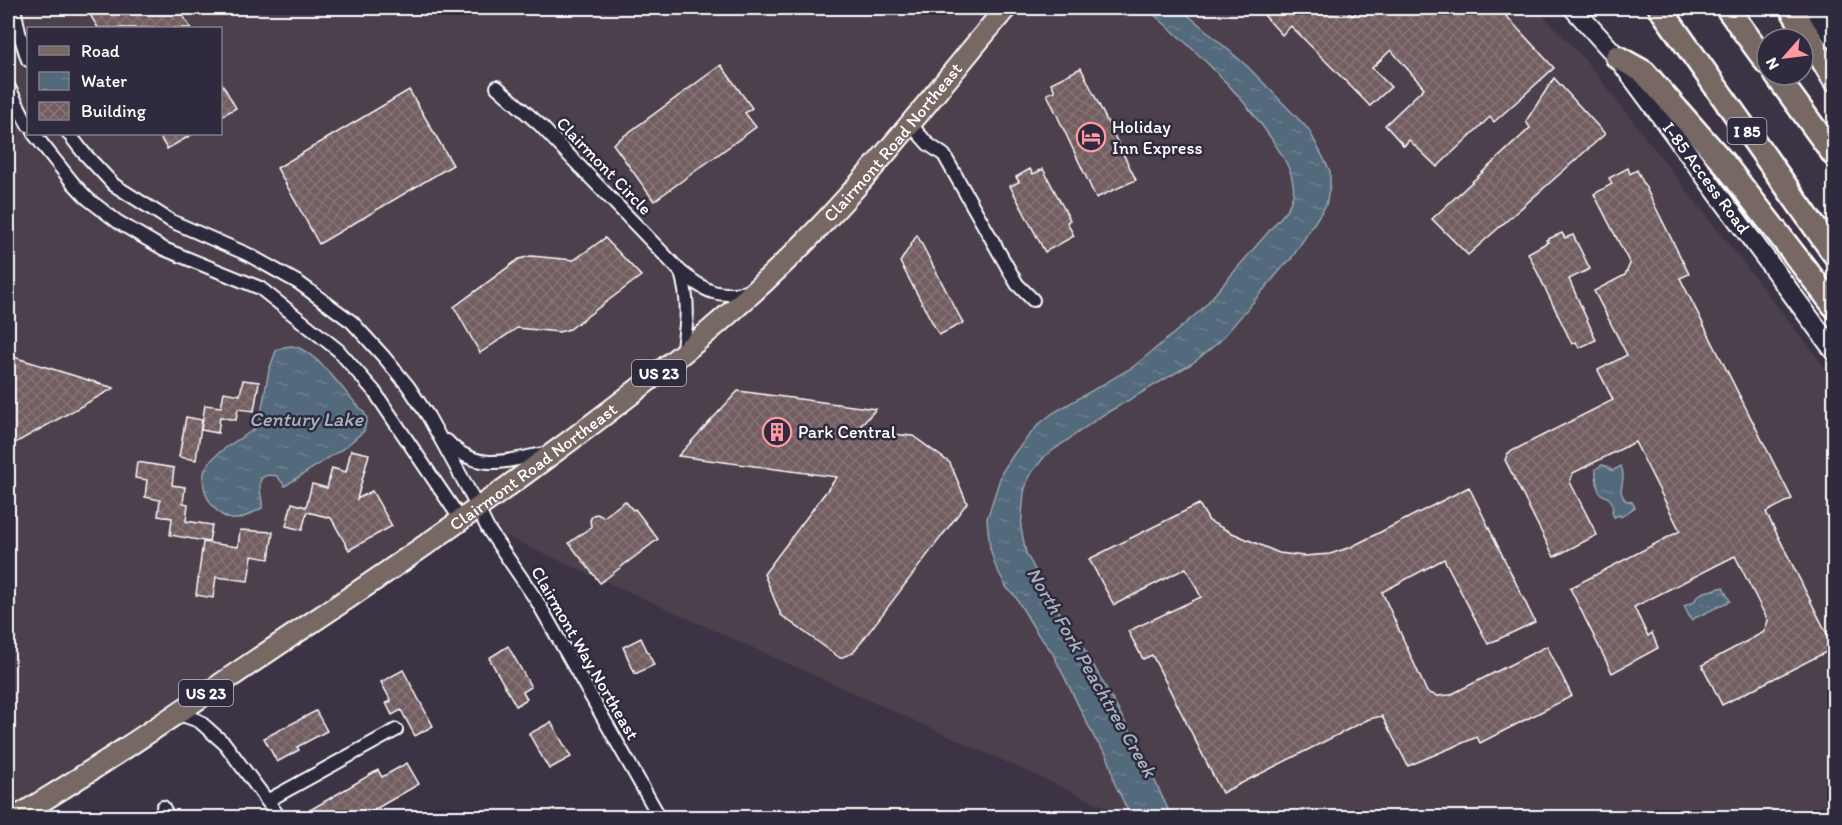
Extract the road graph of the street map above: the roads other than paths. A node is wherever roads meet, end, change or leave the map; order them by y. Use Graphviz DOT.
graph roads {
  1 [pos="14,8"];
  2 [pos="1006,8"];
  3 [pos="1573,8"];
  4 [pos="1660,8"];
  5 [pos="1727,8"];
  6 [pos="1791,8"];
  7 [pos="1813,8"];
  8 [pos="1834,39"];
  9 [pos="1755,46"];
  10 [pos="27,57"];
  11 [pos="1617,57"];
  12 [pos="1834,79"];
  13 [pos="8,86"];
  14 [pos="497,87"];
  15 [pos="1785,87"];
  16 [pos="27,123"];
  17 [pos="909,124"];
  18 [pos="35,135"];
  19 [pos="70,135"];
  20 [pos="1834,155"];
  21 [pos="1834,254"];
  22 [pos="681,272"];
  23 [pos="755,291"];
  24 [pos="1033,300"];
  25 [pos="1834,306"];
  26 [pos="1834,351"];
  27 [pos="681,356"];
  28 [pos="428,416"];
  29 [pos="555,452"];
  30 [pos="477,509"];
  31 [pos="461,520"];
  32 [pos="177,713"];
  33 [pos="396,730"];
  34 [pos="267,801"];
  35 [pos="14,818"];
  36 [pos="280,818"];
  37 [pos="660,818"];
  1 -- 10 [label="street"];
  2 -- 17 [label="main road, Clairmont Road Northeast / US 23"];
  3 -- 11 [label="main road, I-85 Access Road"];
  4 -- 21 [label="highway, I 85"];
  5 -- 9 [label="highway"];
  6 -- 12 [label="highway"];
  7 -- 8 [label="main road"];
  11 -- 25 [label="highway"];
  11 -- 26 [label="main road, I-85 Access Road"];
  13 -- 16 [label="street"];
  14 -- 22 [label="street, Clairmont Circle"];
  15 -- 20 [label="highway"];
  17 -- 23 [label="main road, Clairmont Road Northeast / US 23"];
  17 -- 24 [label="street"];
  18 -- 31 [label="street"];
  19 -- 28 [label="street"];
  22 -- 23 [label="street, Clairmont Circle"];
  22 -- 27 [label="street"];
  23 -- 27 [label="main road, Clairmont Road Northeast / US 23"];
  27 -- 29 [label="main road, Clairmont Road Northeast / US 23"];
  28 -- 29 [label="street"];
  28 -- 30 [label="street, Clairmont Way Northeast"];
  29 -- 30 [label="main road, Clairmont Road Northeast / US 23"];
  30 -- 31 [label="main road, Clairmont Road Northeast / US 23"];
  30 -- 37 [label="street, Clairmont Way Northeast"];
  31 -- 32 [label="main road, Clairmont Road Northeast / US 23"];
  32 -- 34 [label="street"];
  32 -- 35 [label="main road, Clairmont Road Northeast / US 23"];
  33 -- 34 [label="street"];
  34 -- 36 [label="street"];
}
